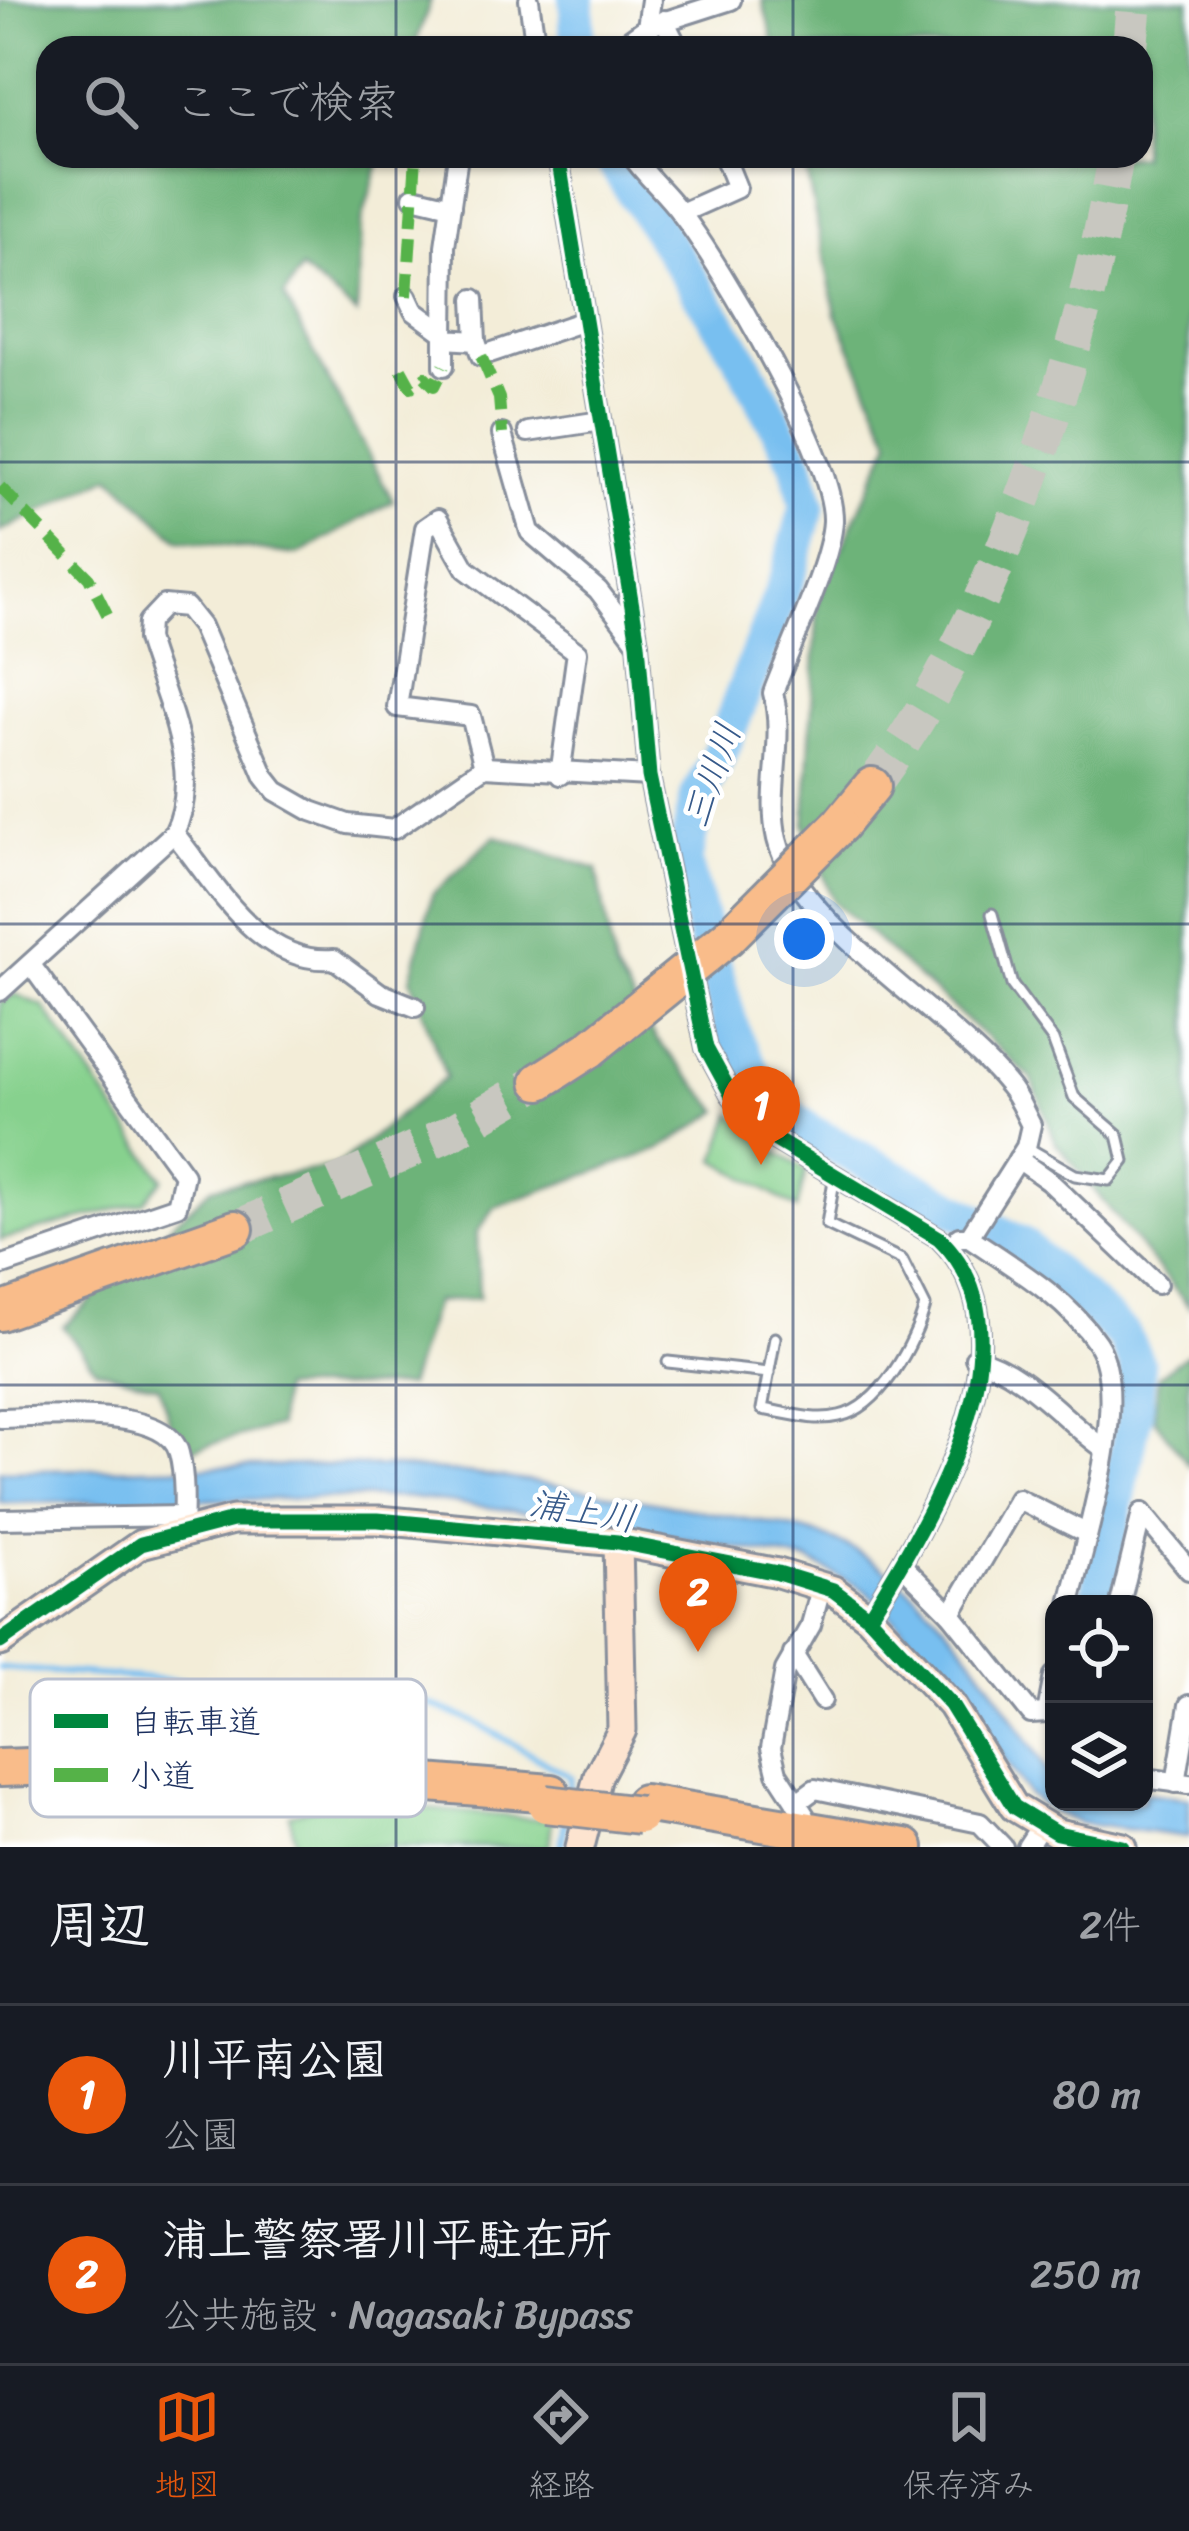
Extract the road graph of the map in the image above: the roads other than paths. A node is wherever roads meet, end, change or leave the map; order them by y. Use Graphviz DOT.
graph roads {
  1 [pos="530,0"];
  2 [pos="651,0"];
  3 [pos="731,0"];
  4 [pos="656,23"];
  5 [pos="534,36"];
  6 [pos="636,36"];
  7 [pos="667,36"];
  8 [pos="456,168"];
  9 [pos="560,168"];
  10 [pos="642,168"];
  11 [pos="729,168"];
  12 [pos="413,197"];
  13 [pos="451,206"];
  14 [pos="681,213"];
  15 [pos="407,296"];
  16 [pos="474,299"];
  17 [pos="584,321"];
  18 [pos="444,336"];
  19 [pos="476,341"];
  20 [pos="444,367"];
  21 [pos="601,421"];
  22 [pos="528,432"];
  23 [pos="502,434"];
  24 [pos="638,643"];
  25 [pos="484,767"];
  26 [pos="560,775"];
  27 [pos="649,776"];
  28 [pos="872,786"];
  29 [pos="174,833"];
  30 [pos="992,914"];
  31 [pos="31,965"];
  32 [pos="0,991"];
  33 [pos="415,1007"];
  34 [pos="541,1081"];
  35 [pos="1022,1153"];
  36 [pos="833,1180"];
  37 [pos="235,1229"];
  38 [pos="969,1237"];
  39 [pos="939,1238"];
  40 [pos="0,1266"];
  41 [pos="1157,1284"];
  42 [pos="0,1312"];
  43 [pos="775,1338"];
  44 [pos="976,1358"];
  45 [pos="668,1362"];
  46 [pos="770,1373"];
  47 [pos="0,1418"];
  48 [pos="1103,1448"];
  49 [pos="0,1519"];
  50 [pos="184,1523"];
  51 [pos="1086,1533"];
  52 [pos="618,1542"];
  53 [pos="900,1566"];
  54 [pos="1189,1570"];
  55 [pos="822,1586"];
  56 [pos="1072,1595"];
  57 [pos="1122,1595"];
  58 [pos="951,1614"];
  59 [pos="869,1617"];
  60 [pos="0,1642"];
  61 [pos="793,1654"];
  62 [pos="822,1700"];
  63 [pos="1048,1703"];
  64 [pos="1189,1705"];
  65 [pos="30,1767"];
  66 [pos="0,1768"];
  67 [pos="1153,1779"];
  68 [pos="30,1783"];
  69 [pos="0,1784"];
  70 [pos="1183,1784"];
  71 [pos="426,1786"];
  72 [pos="426,1791"];
  73 [pos="548,1798"];
  74 [pos="642,1809"];
  75 [pos="1034,1837"];
  76 [pos="580,1847"];
  77 [pos="842,1847"];
  78 [pos="905,1847"];
  79 [pos="1003,1847"];
  80 [pos="1123,1847"];
  1 -- 5 [label="street"];
  2 -- 4 [label="street"];
  3 -- 4 [label="street"];
  4 -- 6 [label="street"];
  4 -- 7 [label="street"];
  8 -- 13 [label="street"];
  9 -- 17 [label="street"];
  10 -- 14 [label="street"];
  11 -- 14 [label="street"];
  12 -- 13 [label="street"];
  13 -- 18 [label="street"];
  14 -- 35 [label="street"];
  15 -- 18 [label="street"];
  16 -- 19 [label="street"];
  17 -- 19 [label="street"];
  17 -- 21 [label="street"];
  18 -- 19 [label="street"];
  18 -- 20 [label="street"];
  21 -- 22 [label="street"];
  21 -- 24 [label="street"];
  23 -- 24 [label="street"];
  24 -- 27 [label="street"];
  25 -- 26 [label="street"];
  25 -- 26 [label="street"];
  25 -- 29 [label="street"];
  26 -- 27 [label="street"];
  27 -- 36 [label="street"];
  28 -- 34 [label="highway, bridge"];
  29 -- 31 [label="street"];
  29 -- 33 [label="street"];
  30 -- 35 [label="lane"];
  31 -- 32 [label="street"];
  31 -- 40 [label="street"];
  35 -- 38 [label="street"];
  35 -- 41 [label="street"];
  36 -- 39 [label="street"];
  36 -- 46 [label="lane"];
  37 -- 42 [label="highway"];
  38 -- 39 [label="street"];
  38 -- 48 [label="street"];
  39 -- 44 [label="street"];
  43 -- 46 [label="lane"];
  44 -- 48 [label="street"];
  44 -- 53 [label="street"];
  45 -- 46 [label="lane"];
  47 -- 50 [label="street"];
  48 -- 51 [label="street"];
  49 -- 50 [label="street"];
  50 -- 52 [label="street"];
  50 -- 60 [label="street"];
  51 -- 56 [label="street"];
  51 -- 58 [label="street"];
  52 -- 55 [label="street"];
  52 -- 76 [label="street"];
  53 -- 58 [label="street"];
  53 -- 59 [label="street"];
  54 -- 57 [label="street"];
  55 -- 59 [label="street"];
  55 -- 61 [label="street"];
  58 -- 63 [label="street"];
  59 -- 75 [label="street"];
  61 -- 62 [label="street"];
  61 -- 79 [label="street"];
  64 -- 70 [label="street"];
  65 -- 66 [label="highway"];
  67 -- 70 [label="street"];
  68 -- 69 [label="highway"];
  71 -- 73 [label="highway"];
  72 -- 73 [label="highway"];
  73 -- 74 [label="highway, bridge"];
  74 -- 77 [label="highway"];
  74 -- 78 [label="highway"];
  75 -- 80 [label="street"];
}
